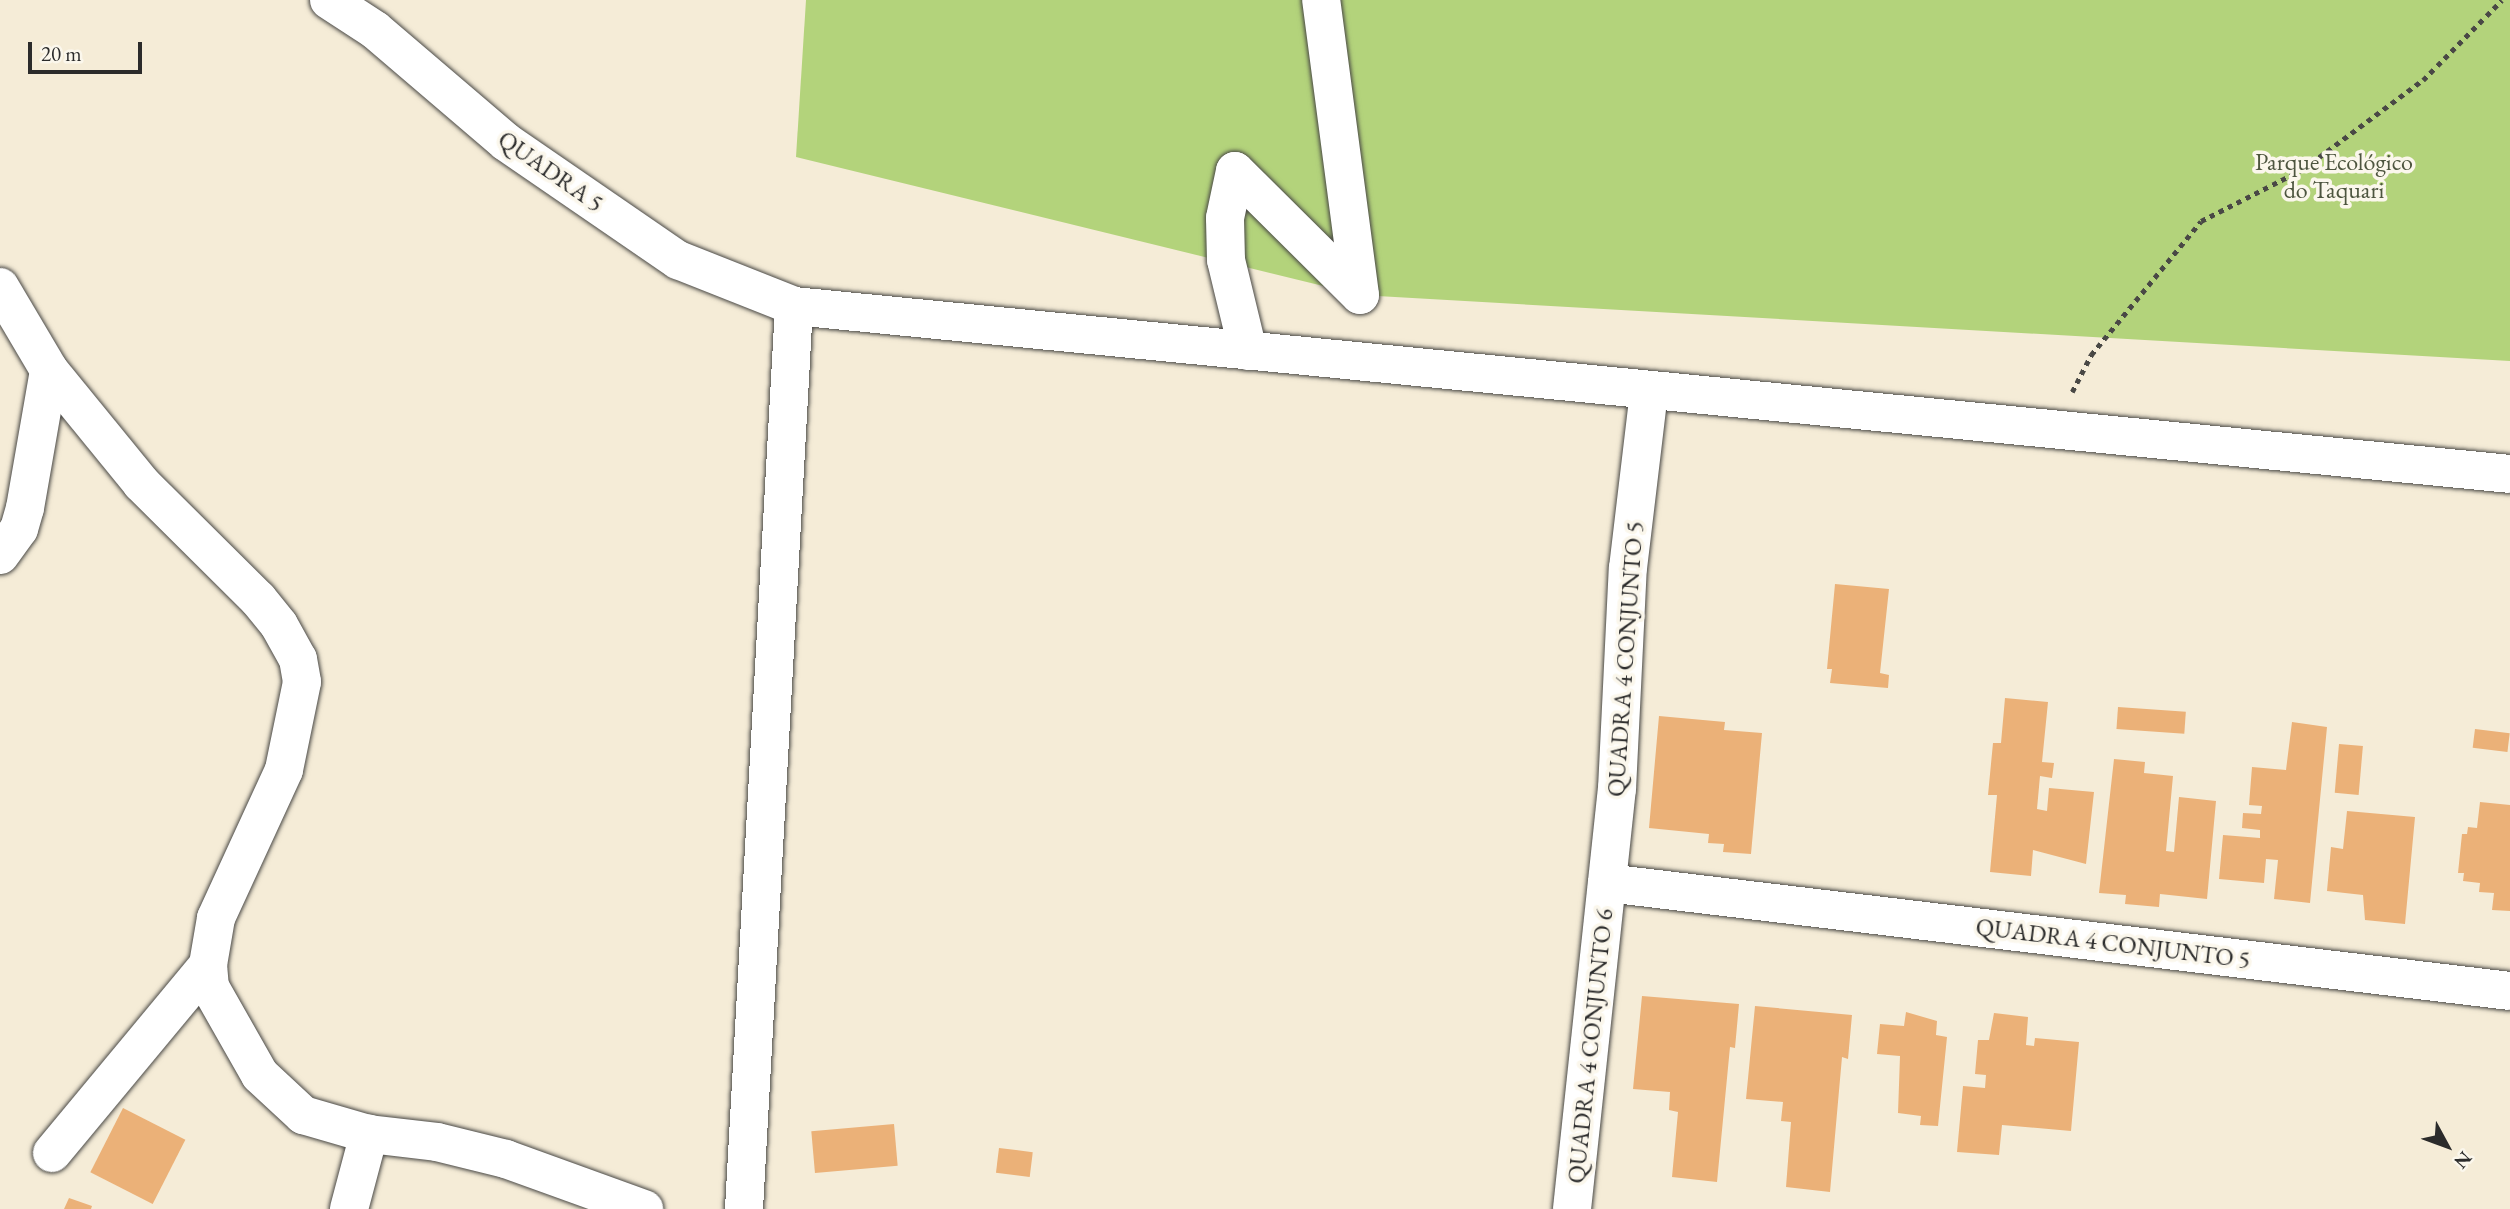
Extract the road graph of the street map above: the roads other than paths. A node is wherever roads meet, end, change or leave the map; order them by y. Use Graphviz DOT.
graph roads {
  1 [pos="329,0"];
  2 [pos="1321,0"];
  3 [pos="0,287"];
  4 [pos="794,306"];
  5 [pos="1248,351"];
  6 [pos="49,370"];
  7 [pos="1649,391"];
  8 [pos="2510,474"];
  9 [pos="0,555"];
  10 [pos="1607,883"];
  11 [pos="208,965"];
  12 [pos="2510,991"];
  13 [pos="369,1134"];
  14 [pos="52,1153"];
  15 [pos="349,1209"];
  16 [pos="644,1209"];
  17 [pos="744,1209"];
  18 [pos="1572,1209"];
  1 -- 4 [label="street, QUADRA 5"];
  2 -- 5 [label="street"];
  3 -- 6 [label="street"];
  4 -- 5 [label="street, QUADRA 5"];
  4 -- 17 [label="street"];
  5 -- 7 [label="street, QUADRA 5"];
  6 -- 9 [label="street"];
  6 -- 11 [label="street"];
  7 -- 8 [label="street"];
  7 -- 10 [label="street, QUADRA 4 CONJUNTO 5"];
  10 -- 12 [label="street, QUADRA 4 CONJUNTO 5"];
  10 -- 18 [label="street, QUADRA 4 CONJUNTO 6"];
  11 -- 13 [label="street"];
  11 -- 14 [label="street"];
  13 -- 15 [label="street"];
  13 -- 16 [label="street"];
}
